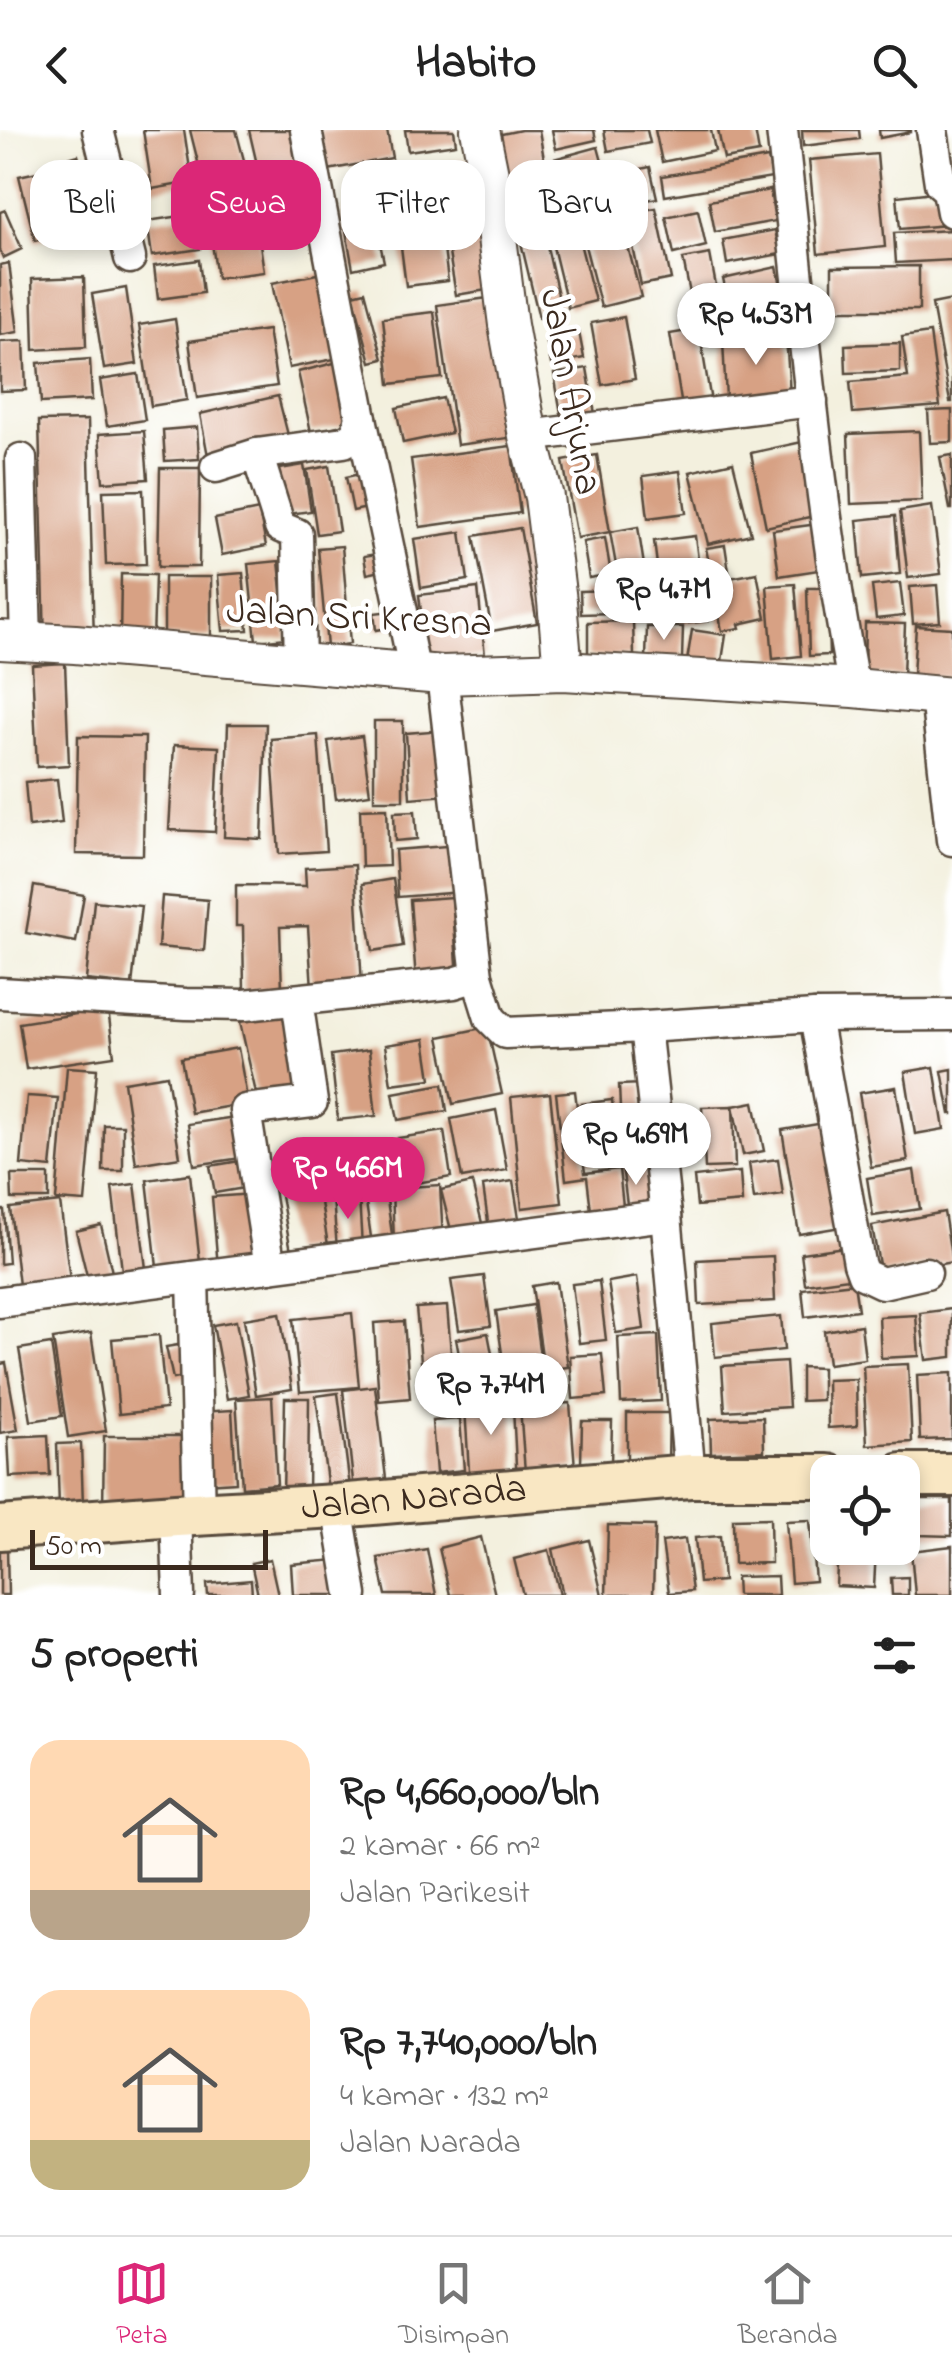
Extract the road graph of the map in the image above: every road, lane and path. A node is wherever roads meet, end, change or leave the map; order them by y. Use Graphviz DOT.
graph roads {
  1 [pos="98,130"];
  2 [pos="306,130"];
  3 [pos="480,130"];
  4 [pos="782,130"];
  5 [pos="932,130"];
  6 [pos="952,212"];
  7 [pos="130,258"];
  8 [pos="812,401"];
  9 [pos="362,418"];
  10 [pos="528,436"];
  11 [pos="257,454"];
  12 [pos="20,459"];
  13 [pos="216,468"];
  14 [pos="13,641"];
  15 [pos="300,663"];
  16 [pos="563,671"];
  17 [pos="428,674"];
  18 [pos="854,688"];
  19 [pos="944,696"];
  20 [pos="952,840"];
  21 [pos="476,976"];
  22 [pos="0,993"];
  23 [pos="297,1000"];
  24 [pos="952,1015"];
  25 [pos="815,1016"];
  26 [pos="644,1027"];
  27 [pos="666,1215"];
  28 [pos="270,1267"];
  29 [pos="926,1274"];
  30 [pos="192,1277"];
  31 [pos="0,1302"];
  32 [pos="920,1475"];
  33 [pos="952,1475"];
  34 [pos="690,1476"];
  35 [pos="810,1476"];
  36 [pos="336,1506"];
  37 [pos="188,1514"];
  38 [pos="0,1528"];
  39 [pos="179,1595"];
  40 [pos="352,1595"];
  1 -- 7 [label="street"];
  2 -- 9 [label="street"];
  3 -- 10 [label="street, Jalan Arjuna"];
  4 -- 8 [label="street"];
  5 -- 6 [label="street"];
  8 -- 10 [label="street"];
  8 -- 18 [label="street"];
  9 -- 11 [label="street"];
  9 -- 17 [label="street"];
  10 -- 16 [label="street, Jalan Arjuna"];
  11 -- 13 [label="street"];
  11 -- 15 [label="street"];
  12 -- 14 [label="street"];
  14 -- 15 [label="street, Jalan Sri Kresna"];
  15 -- 17 [label="street, Jalan Sri Kresna"];
  16 -- 17 [label="street, Jalan Sri Kresna"];
  16 -- 18 [label="street, Jalan Sri Kresna"];
  17 -- 21 [label="street"];
  18 -- 19 [label="street, Jalan Sri Kresna"];
  19 -- 20 [label="street"];
  21 -- 23 [label="street"];
  21 -- 26 [label="street"];
  22 -- 23 [label="street"];
  23 -- 28 [label="street"];
  24 -- 25 [label="street"];
  25 -- 26 [label="street"];
  25 -- 29 [label="street"];
  26 -- 27 [label="street"];
  27 -- 28 [label="street"];
  27 -- 34 [label="street"];
  28 -- 30 [label="street"];
  30 -- 31 [label="street"];
  30 -- 37 [label="street"];
  32 -- 33 [label="main road"];
  34 -- 35 [label="main road, Jalan Narada"];
  34 -- 36 [label="main road, Jalan Narada"];
  36 -- 37 [label="main road, Jalan Narada"];
  36 -- 40 [label="street"];
  37 -- 38 [label="main road, Jalan Narada"];
  37 -- 39 [label="street"];
}
